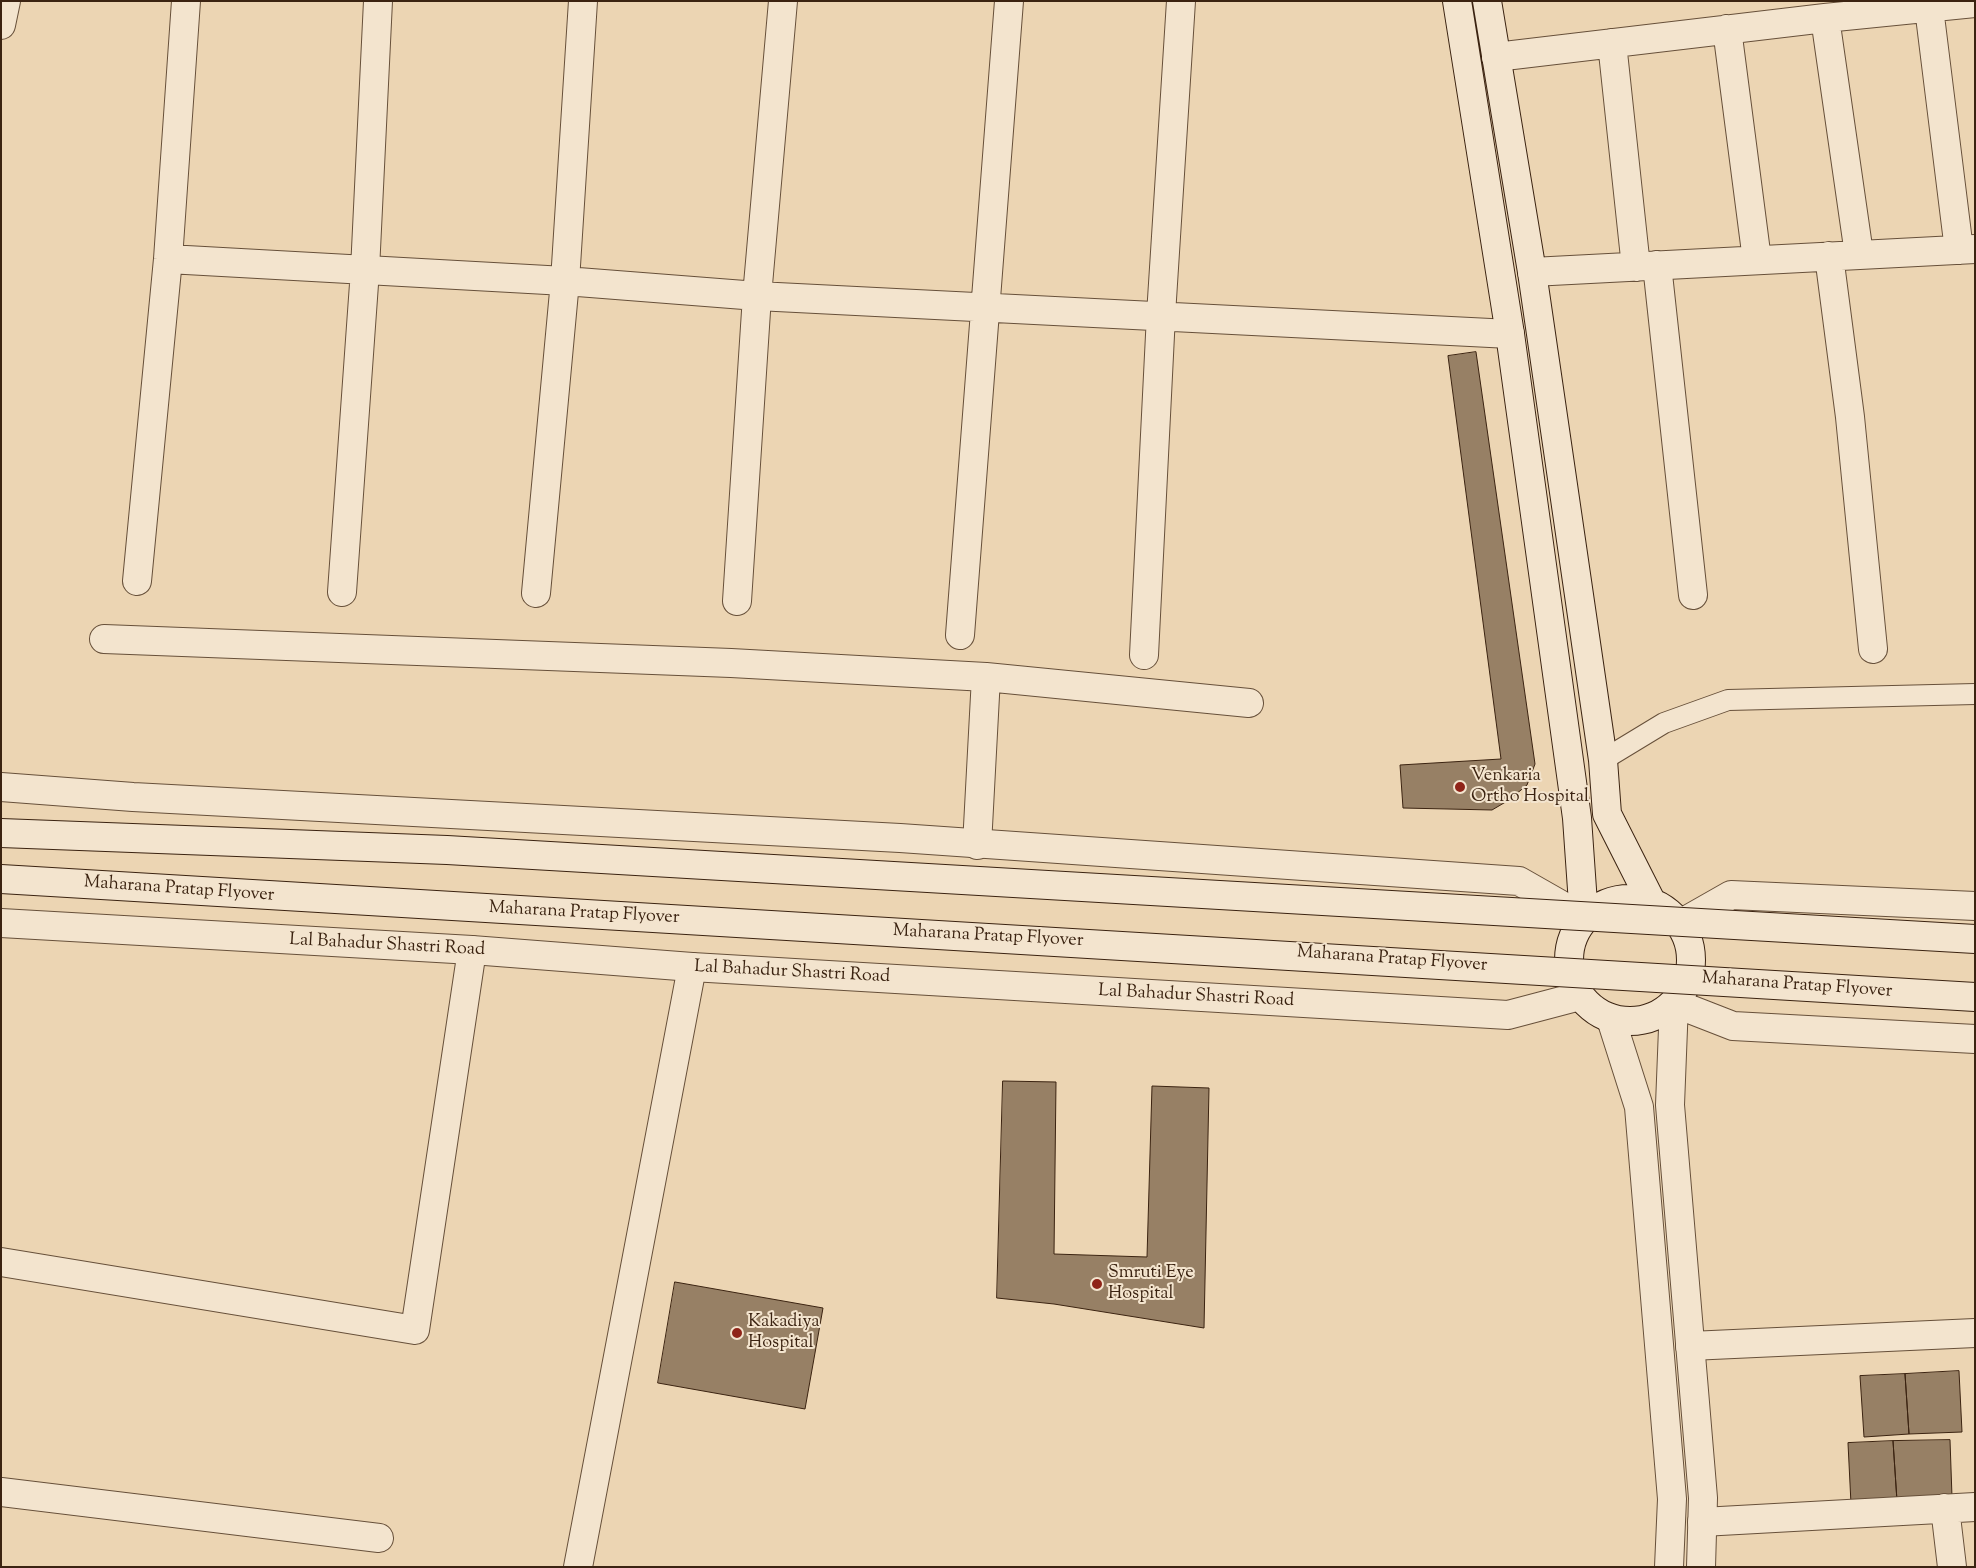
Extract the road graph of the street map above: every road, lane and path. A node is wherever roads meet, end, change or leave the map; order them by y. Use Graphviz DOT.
graph roads {
  1 [pos="6,1"];
  2 [pos="186,1"];
  3 [pos="378,1"];
  4 [pos="583,1"];
  5 [pos="783,1"];
  6 [pos="1009,1"];
  7 [pos="1180,1"];
  8 [pos="1457,1"];
  9 [pos="1487,1"];
  10 [pos="1975,3"];
  11 [pos="1929,8"];
  12 [pos="1825,18"];
  13 [pos="1,25"];
  14 [pos="1727,30"];
  15 [pos="1612,43"];
  16 [pos="1496,58"];
  17 [pos="1967,249"];
  18 [pos="1859,254"];
  19 [pos="1829,256"];
  20 [pos="168,259"];
  21 [pos="1757,260"];
  22 [pos="1647,266"];
  23 [pos="364,270"];
  24 [pos="1532,272"];
  25 [pos="565,281"];
  26 [pos="757,296"];
  27 [pos="984,307"];
  28 [pos="1161,315"];
  29 [pos="1510,334"];
  30 [pos="137,581"];
  31 [pos="342,592"];
  32 [pos="536,593"];
  33 [pos="1693,595"];
  34 [pos="737,601"];
  35 [pos="960,635"];
  36 [pos="104,639"];
  37 [pos="1873,649"];
  38 [pos="1144,655"];
  39 [pos="986,677"];
  40 [pos="1975,694"];
  41 [pos="1249,702"];
  42 [pos="1603,760"];
  43 [pos="1,787"];
  44 [pos="1,832"];
  45 [pos="977,845"];
  46 [pos="1,879"];
  47 [pos="1651,901"];
  48 [pos="1975,906"];
  49 [pos="1584,918"];
  50 [pos="1,923"];
  51 [pos="1680,924"];
  52 [pos="1975,939"];
  53 [pos="472,950"];
  54 [pos="692,967"];
  55 [pos="1580,996"];
  56 [pos="1975,997"];
  57 [pos="1674,1003"];
  58 [pos="1612,1019"];
  59 [pos="1975,1039"];
  60 [pos="1,1262"];
  61 [pos="1975,1333"];
  62 [pos="1690,1346"];
  63 [pos="1,1492"];
  64 [pos="1975,1506"];
  65 [pos="1945,1508"];
  66 [pos="1702,1522"];
  67 [pos="380,1538"];
  68 [pos="578,1567"];
  69 [pos="1669,1567"];
  70 [pos="1701,1567"];
  71 [pos="1952,1567"];
  1 -- 13 [label="street"];
  2 -- 20 [label="street"];
  3 -- 23 [label="street"];
  4 -- 25 [label="street"];
  5 -- 26 [label="street"];
  6 -- 27 [label="street"];
  7 -- 28 [label="street"];
  8 -- 29 [label="street"];
  9 -- 16 [label="street"];
  10 -- 11 [label="street"];
  11 -- 12 [label="street"];
  11 -- 17 [label="street"];
  12 -- 14 [label="street"];
  12 -- 18 [label="street"];
  14 -- 15 [label="street"];
  14 -- 21 [label="street"];
  15 -- 16 [label="street"];
  15 -- 22 [label="street"];
  16 -- 24 [label="street"];
  17 -- 18 [label="street"];
  18 -- 19 [label="street"];
  19 -- 21 [label="street"];
  19 -- 37 [label="street"];
  20 -- 23 [label="street"];
  20 -- 30 [label="street"];
  21 -- 22 [label="street"];
  22 -- 24 [label="street"];
  22 -- 33 [label="street"];
  23 -- 25 [label="street"];
  23 -- 31 [label="street"];
  24 -- 42 [label="street"];
  25 -- 26 [label="street"];
  25 -- 32 [label="street"];
  26 -- 27 [label="street"];
  26 -- 34 [label="street"];
  27 -- 28 [label="street"];
  27 -- 35 [label="street"];
  28 -- 29 [label="street"];
  28 -- 38 [label="street"];
  29 -- 49 [label="street"];
  36 -- 39 [label="street"];
  39 -- 41 [label="street"];
  39 -- 45 [label="street"];
  40 -- 42 [label="lane"];
  42 -- 47 [label="street"];
  43 -- 45 [label="street"];
  44 -- 52 [label="street, bridge"];
  45 -- 49 [label="street"];
  46 -- 56 [label="street, Maharana Pratap Flyover, bridge"];
  47 -- 49 [label="street"];
  47 -- 51 [label="street"];
  48 -- 51 [label="street"];
  49 -- 55 [label="street"];
  50 -- 53 [label="street, Lal Bahadur Shastri Road"];
  51 -- 57 [label="street"];
  53 -- 54 [label="street, Lal Bahadur Shastri Road"];
  53 -- 60 [label="street"];
  54 -- 55 [label="street, Lal Bahadur Shastri Road"];
  54 -- 68 [label="street"];
  55 -- 58 [label="street"];
  57 -- 58 [label="street"];
  57 -- 59 [label="street"];
  57 -- 62 [label="street"];
  58 -- 69 [label="street"];
  61 -- 62 [label="street"];
  62 -- 66 [label="street"];
  63 -- 67 [label="street"];
  64 -- 65 [label="street"];
  65 -- 66 [label="street"];
  65 -- 71 [label="street"];
  66 -- 70 [label="street"];
}
